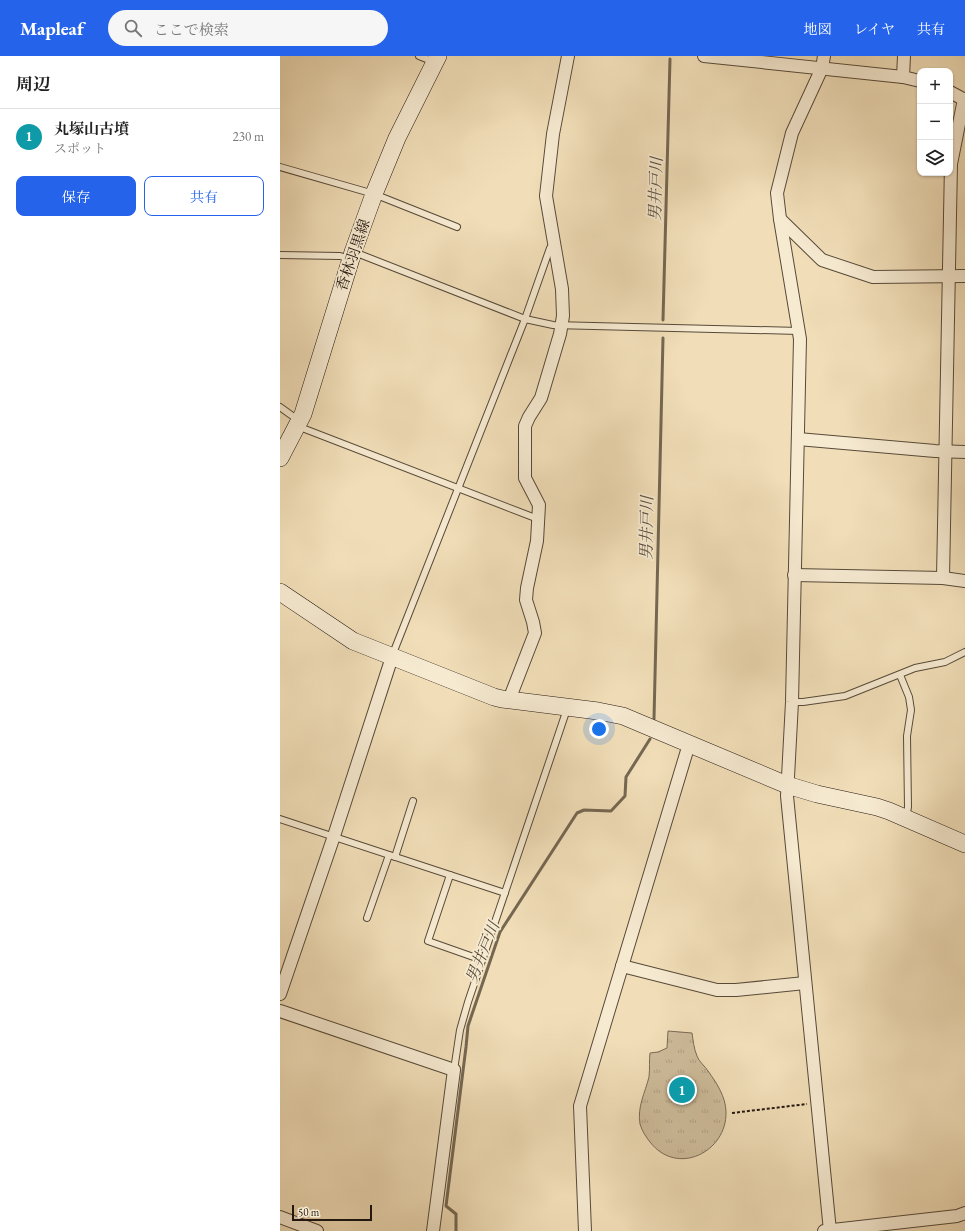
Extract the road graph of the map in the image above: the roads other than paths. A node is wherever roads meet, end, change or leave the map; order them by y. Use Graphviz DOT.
graph roads {
  1 [pos="419,56"];
  2 [pos="568,56"];
  3 [pos="704,56"];
  4 [pos="904,56"];
  5 [pos="436,59"];
  6 [pos="823,62"];
  7 [pos="903,77"];
  8 [pos="917,80"];
  9 [pos="953,94"];
  10 [pos="964,99"];
  11 [pos="280,167"];
  12 [pos="374,194"];
  13 [pos="780,219"];
  14 [pos="457,227"];
  15 [pos="555,243"];
  16 [pos="280,255"];
  17 [pos="352,256"];
  18 [pos="950,276"];
  19 [pos="965,276"];
  20 [pos="525,319"];
  21 [pos="562,326"];
  22 [pos="799,331"];
  23 [pos="280,407"];
  24 [pos="298,423"];
  25 [pos="798,439"];
  26 [pos="945,452"];
  27 [pos="965,452"];
  28 [pos="280,458"];
  29 [pos="458,488"];
  30 [pos="538,519"];
  31 [pos="794,574"];
  32 [pos="943,578"];
  33 [pos="965,581"];
  34 [pos="280,592"];
  35 [pos="965,654"];
  36 [pos="392,657"];
  37 [pos="900,675"];
  38 [pos="509,700"];
  39 [pos="792,702"];
  40 [pos="568,707"];
  41 [pos="689,744"];
  42 [pos="787,785"];
  43 [pos="413,801"];
  44 [pos="906,818"];
  45 [pos="280,819"];
  46 [pos="334,836"];
  47 [pos="965,844"];
  48 [pos="392,856"];
  49 [pos="450,875"];
  50 [pos="505,893"];
  51 [pos="367,918"];
  52 [pos="482,960"];
  53 [pos="622,966"];
  54 [pos="805,983"];
  55 [pos="280,994"];
  56 [pos="280,1011"];
  57 [pos="454,1070"];
  58 [pos="965,1213"];
  59 [pos="280,1217"];
  60 [pos="317,1231"];
  61 [pos="433,1231"];
  62 [pos="585,1231"];
  63 [pos="828,1231"];
  1 -- 5 [label="lane"];
  2 -- 15 [label="street"];
  3 -- 6 [label="street"];
  4 -- 7 [label="street"];
  5 -- 12 [label="street, 香林羽黒線"];
  6 -- 7 [label="street"];
  6 -- 13 [label="street"];
  7 -- 8 [label="street"];
  9 -- 10 [label="street"];
  10 -- 18 [label="street"];
  11 -- 12 [label="lane"];
  12 -- 14 [label="lane"];
  12 -- 17 [label="street, 香林羽黒線"];
  13 -- 18 [label="street"];
  13 -- 22 [label="street"];
  15 -- 20 [label="lane"];
  15 -- 21 [label="street"];
  16 -- 17 [label="lane"];
  17 -- 20 [label="lane"];
  17 -- 24 [label="street, 香林羽黒線"];
  18 -- 19 [label="street"];
  18 -- 26 [label="street"];
  20 -- 21 [label="lane"];
  20 -- 29 [label="lane"];
  21 -- 22 [label="lane"];
  21 -- 30 [label="street"];
  22 -- 25 [label="street"];
  23 -- 24 [label="lane"];
  24 -- 28 [label="street, 香林羽黒線"];
  24 -- 29 [label="lane"];
  25 -- 26 [label="street"];
  25 -- 31 [label="street"];
  26 -- 27 [label="street"];
  26 -- 32 [label="street"];
  29 -- 30 [label="lane"];
  29 -- 36 [label="lane"];
  30 -- 38 [label="street"];
  31 -- 32 [label="street"];
  31 -- 39 [label="street"];
  32 -- 33 [label="street"];
  34 -- 36 [label="street"];
  35 -- 37 [label="lane"];
  36 -- 38 [label="street"];
  36 -- 46 [label="street"];
  37 -- 39 [label="lane"];
  37 -- 44 [label="lane"];
  38 -- 40 [label="street"];
  39 -- 42 [label="street"];
  40 -- 41 [label="street"];
  40 -- 50 [label="lane"];
  41 -- 42 [label="street"];
  41 -- 53 [label="street"];
  42 -- 44 [label="street"];
  42 -- 54 [label="street"];
  43 -- 48 [label="lane"];
  44 -- 47 [label="street"];
  45 -- 46 [label="lane"];
  46 -- 48 [label="lane"];
  46 -- 55 [label="street"];
  48 -- 49 [label="lane"];
  48 -- 51 [label="lane"];
  49 -- 50 [label="lane"];
  49 -- 52 [label="lane"];
  50 -- 52 [label="lane"];
  52 -- 57 [label="lane"];
  53 -- 54 [label="street"];
  53 -- 62 [label="street"];
  54 -- 63 [label="street"];
  56 -- 57 [label="street"];
  57 -- 61 [label="street"];
  58 -- 63 [label="street"];
  59 -- 60 [label="street"];
}
